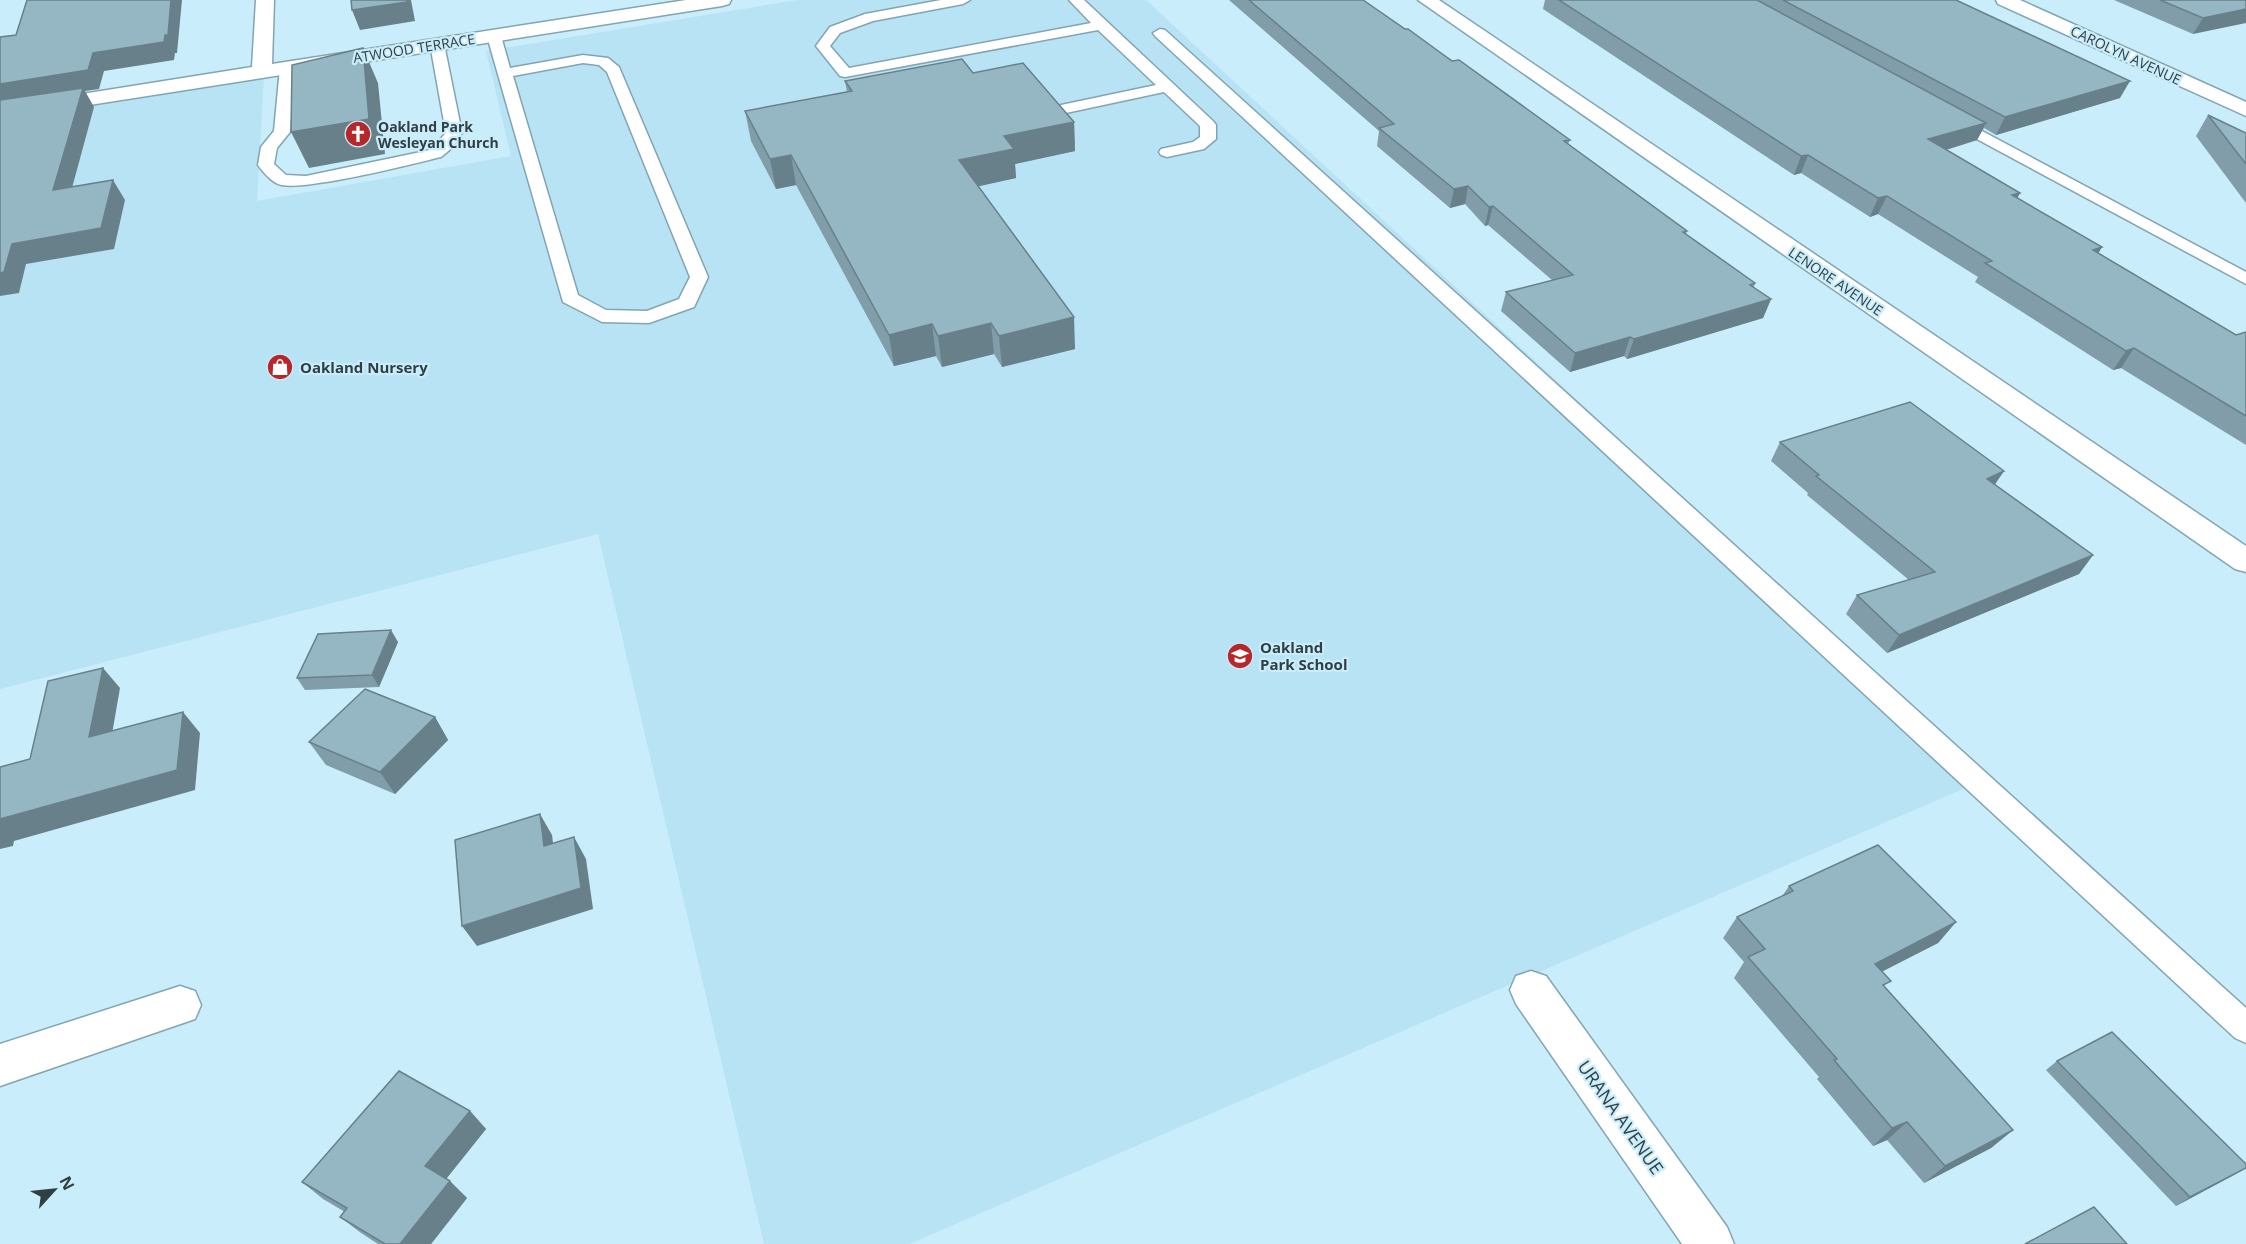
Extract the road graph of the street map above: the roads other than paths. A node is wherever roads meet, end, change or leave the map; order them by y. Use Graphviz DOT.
graph roads {
  1 [pos="265,0"];
  2 [pos="722,0"];
  3 [pos="963,0"];
  4 [pos="1076,0"];
  5 [pos="1427,0"];
  6 [pos="2005,0"];
  7 [pos="1101,25"];
  8 [pos="1160,33"];
  9 [pos="494,36"];
  10 [pos="437,44"];
  11 [pos="287,68"];
  12 [pos="262,72"];
  13 [pos="505,73"];
  14 [pos="1167,87"];
  15 [pos="1066,108"];
  16 [pos="2246,110"];
  17 [pos="0,113"];
  18 [pos="1941,114"];
  19 [pos="1167,152"];
  20 [pos="2246,279"];
  21 [pos="2246,561"];
  22 [pos="1531,990"];
  23 [pos="180,1005"];
  24 [pos="2246,1028"];
  25 [pos="0,1065"];
  26 [pos="1710,1244"];
  1 -- 12 [label="street"];
  2 -- 9 [label="street, ATWOOD TERRACE"];
  3 -- 7 [label="lane"];
  4 -- 7 [label="lane"];
  5 -- 21 [label="street, LENORE AVENUE"];
  6 -- 16 [label="street, CAROLYN AVENUE"];
  7 -- 14 [label="lane"];
  8 -- 24 [label="lane"];
  9 -- 10 [label="street, ATWOOD TERRACE"];
  9 -- 13 [label="lane"];
  10 -- 11 [label="street, ATWOOD TERRACE"];
  10 -- 11 [label="lane"];
  11 -- 12 [label="street, ATWOOD TERRACE"];
  12 -- 17 [label="street, ATWOOD TERRACE"];
  13 -- 13 [label="lane"];
  14 -- 15 [label="lane"];
  14 -- 19 [label="lane"];
  18 -- 20 [label="lane"];
  22 -- 26 [label="street, URANA AVENUE"];
  23 -- 25 [label="street"];
}
